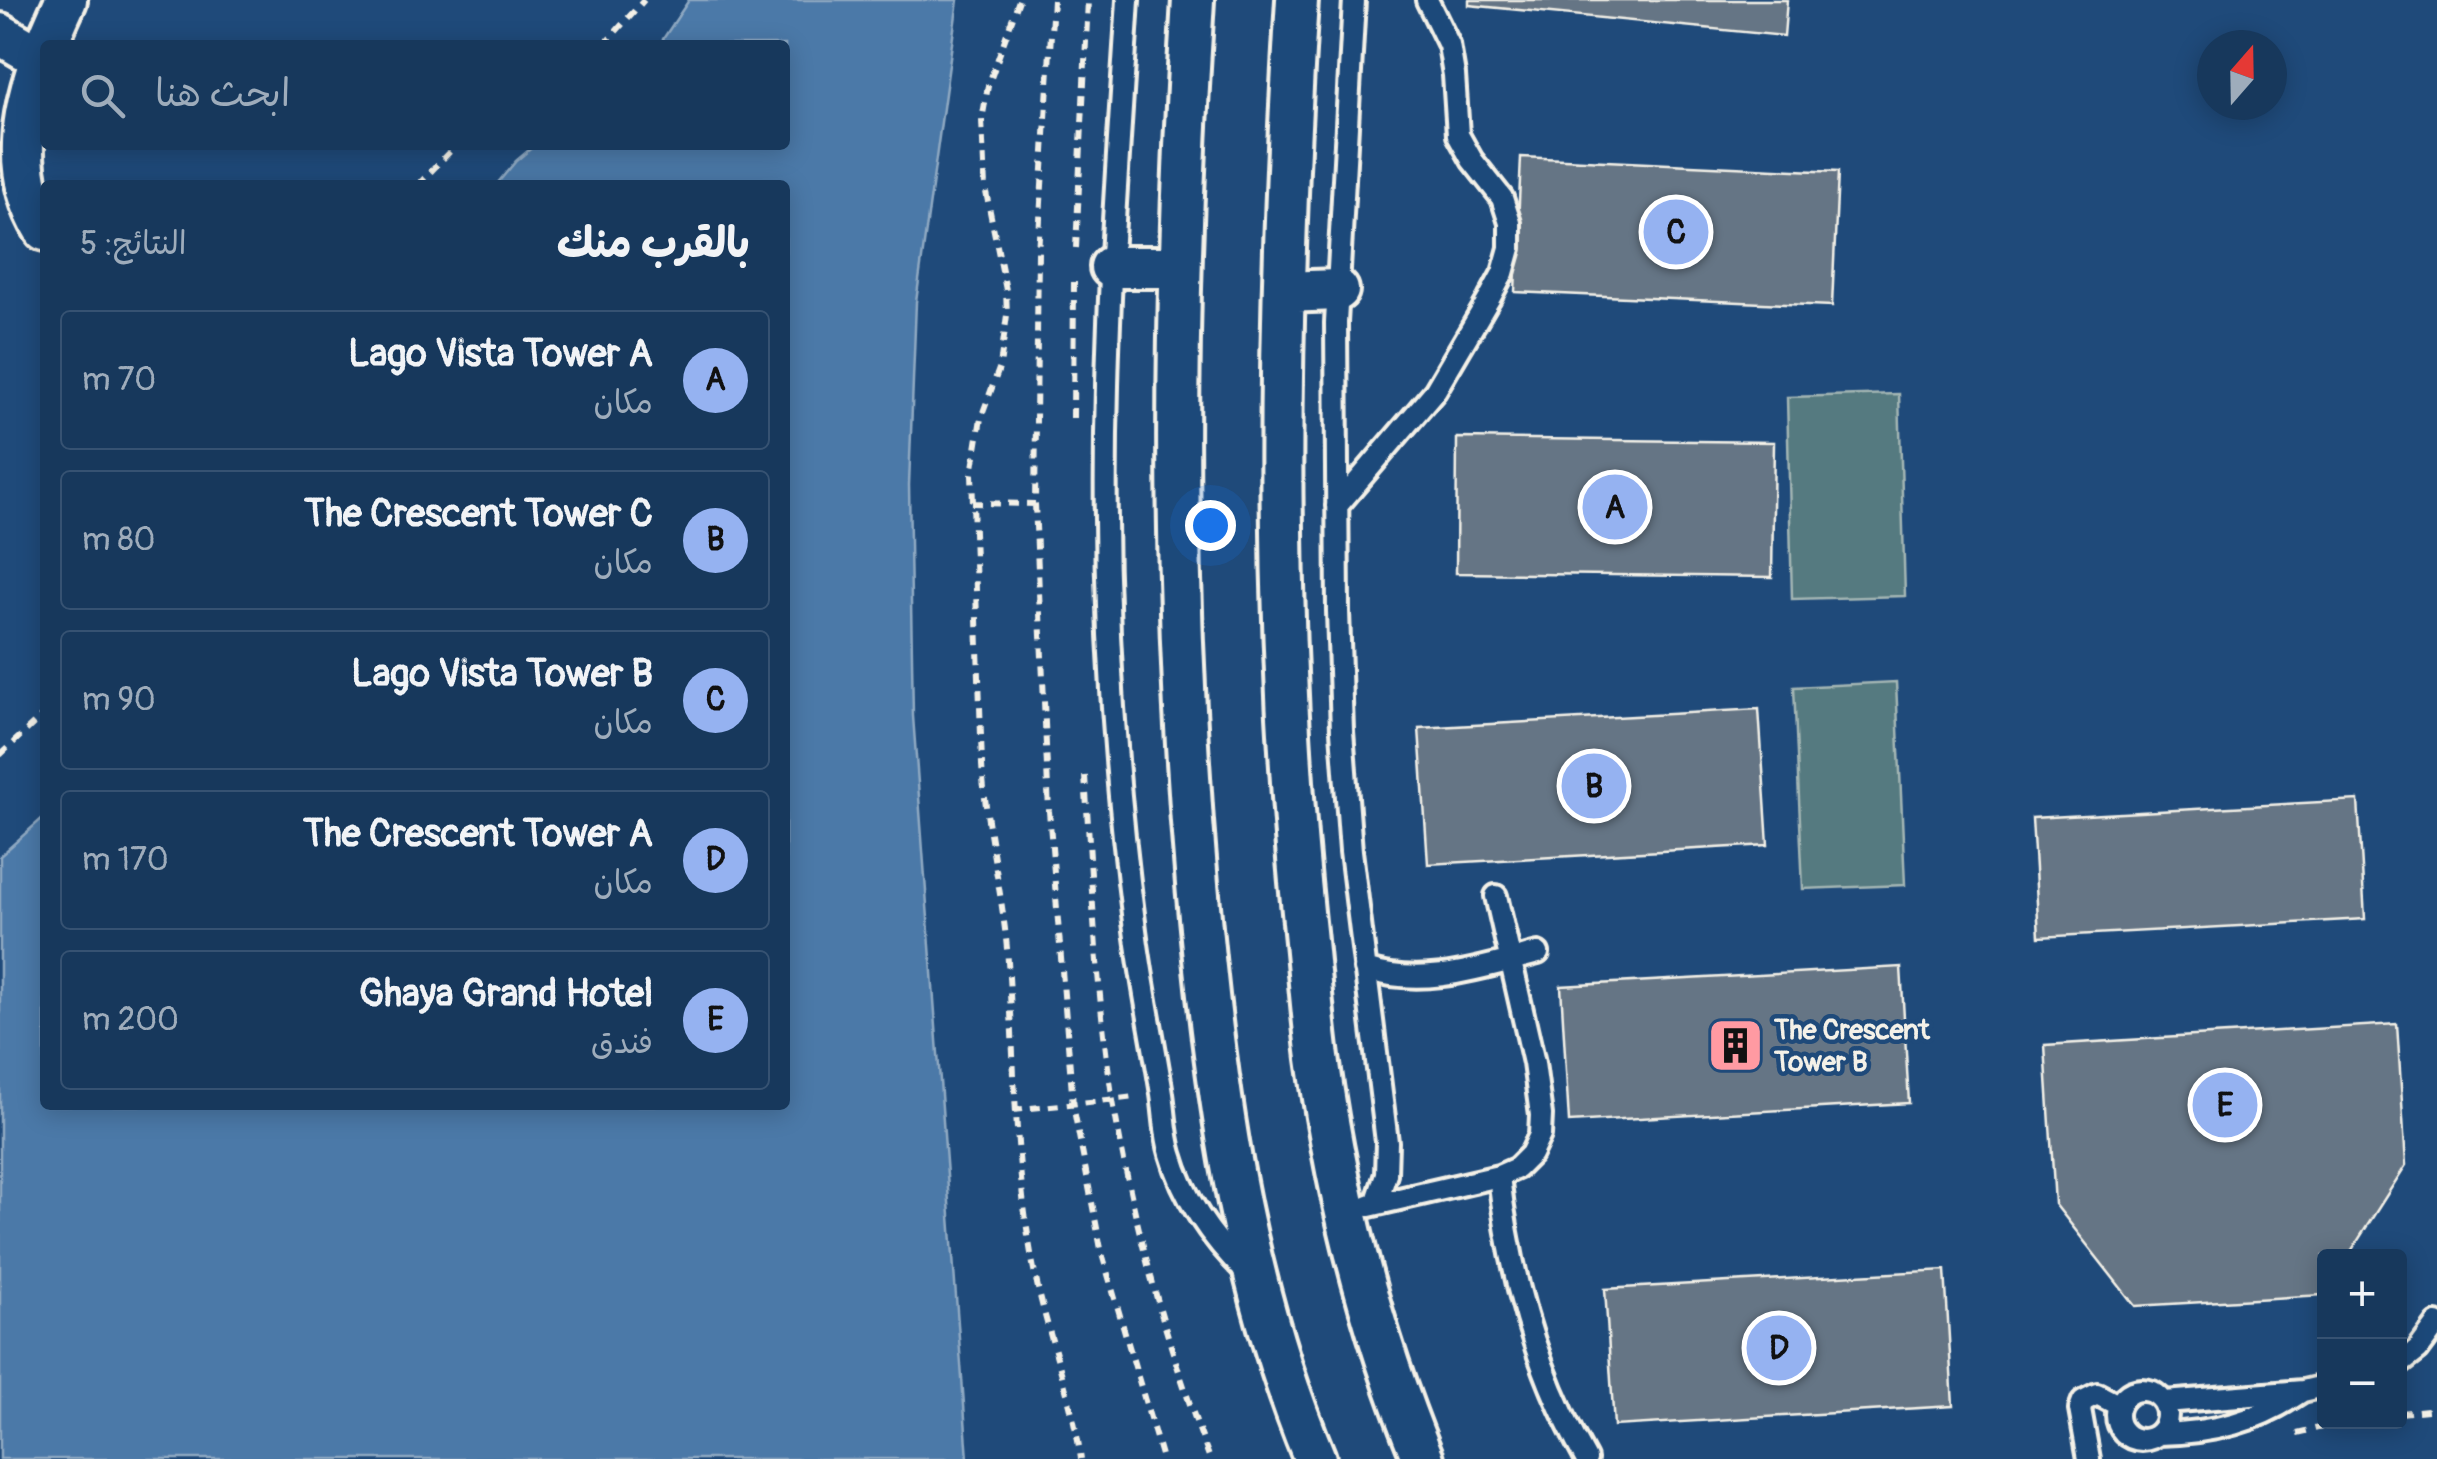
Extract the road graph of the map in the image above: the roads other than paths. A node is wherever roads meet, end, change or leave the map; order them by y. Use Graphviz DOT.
graph roads {
  1 [pos="66,0"];
  2 [pos="1128,0"];
  3 [pos="1193,0"];
  4 [pos="1297,0"];
  5 [pos="1354,0"];
  6 [pos="1427,0"];
  7 [pos="0,34"];
  8 [pos="48,40"];
  9 [pos="40,57"];
  10 [pos="40,222"];
  11 [pos="1111,266"];
  12 [pos="1178,268"];
  13 [pos="1338,290"];
  14 [pos="1284,292"];
  15 [pos="1337,506"];
  16 [pos="1496,896"];
  17 [pos="1538,952"];
  18 [pos="1510,960"];
  19 [pos="1365,969"];
  20 [pos="1499,1176"];
  21 [pos="1361,1208"];
  22 [pos="1257,1283"];
  23 [pos="2437,1324"];
  24 [pos="2407,1359"];
  25 [pos="2317,1388"];
  26 [pos="2303,1391"];
  27 [pos="2165,1402"];
  28 [pos="2118,1405"];
  29 [pos="2160,1434"];
  30 [pos="1315,1459"];
  31 [pos="1423,1459"];
  32 [pos="1586,1459"];
  33 [pos="2089,1459"];
  1 -- 8 [label="street"];
  2 -- 11 [label="lane"];
  3 -- 12 [label="street"];
  4 -- 14 [label="street"];
  5 -- 13 [label="lane"];
  6 -- 15 [label="lane"];
  7 -- 9 [label="street"];
  9 -- 10 [label="street"];
  11 -- 12 [label="street"];
  11 -- 22 [label="lane"];
  12 -- 22 [label="street"];
  13 -- 14 [label="street"];
  13 -- 15 [label="lane"];
  14 -- 21 [label="street"];
  15 -- 19 [label="lane"];
  16 -- 18 [label="lane"];
  17 -- 18 [label="lane"];
  18 -- 19 [label="lane"];
  18 -- 20 [label="lane"];
  19 -- 21 [label="lane"];
  20 -- 21 [label="lane"];
  20 -- 32 [label="lane"];
  21 -- 31 [label="street"];
  22 -- 30 [label="street"];
  23 -- 24 [label="lane"];
  25 -- 26 [label="lane"];
  26 -- 27 [label="lane"];
  26 -- 29 [label="lane"];
  27 -- 28 [label="lane"];
  27 -- 29 [label="lane"];
  28 -- 29 [label="lane"];
  28 -- 33 [label="lane"];
}
